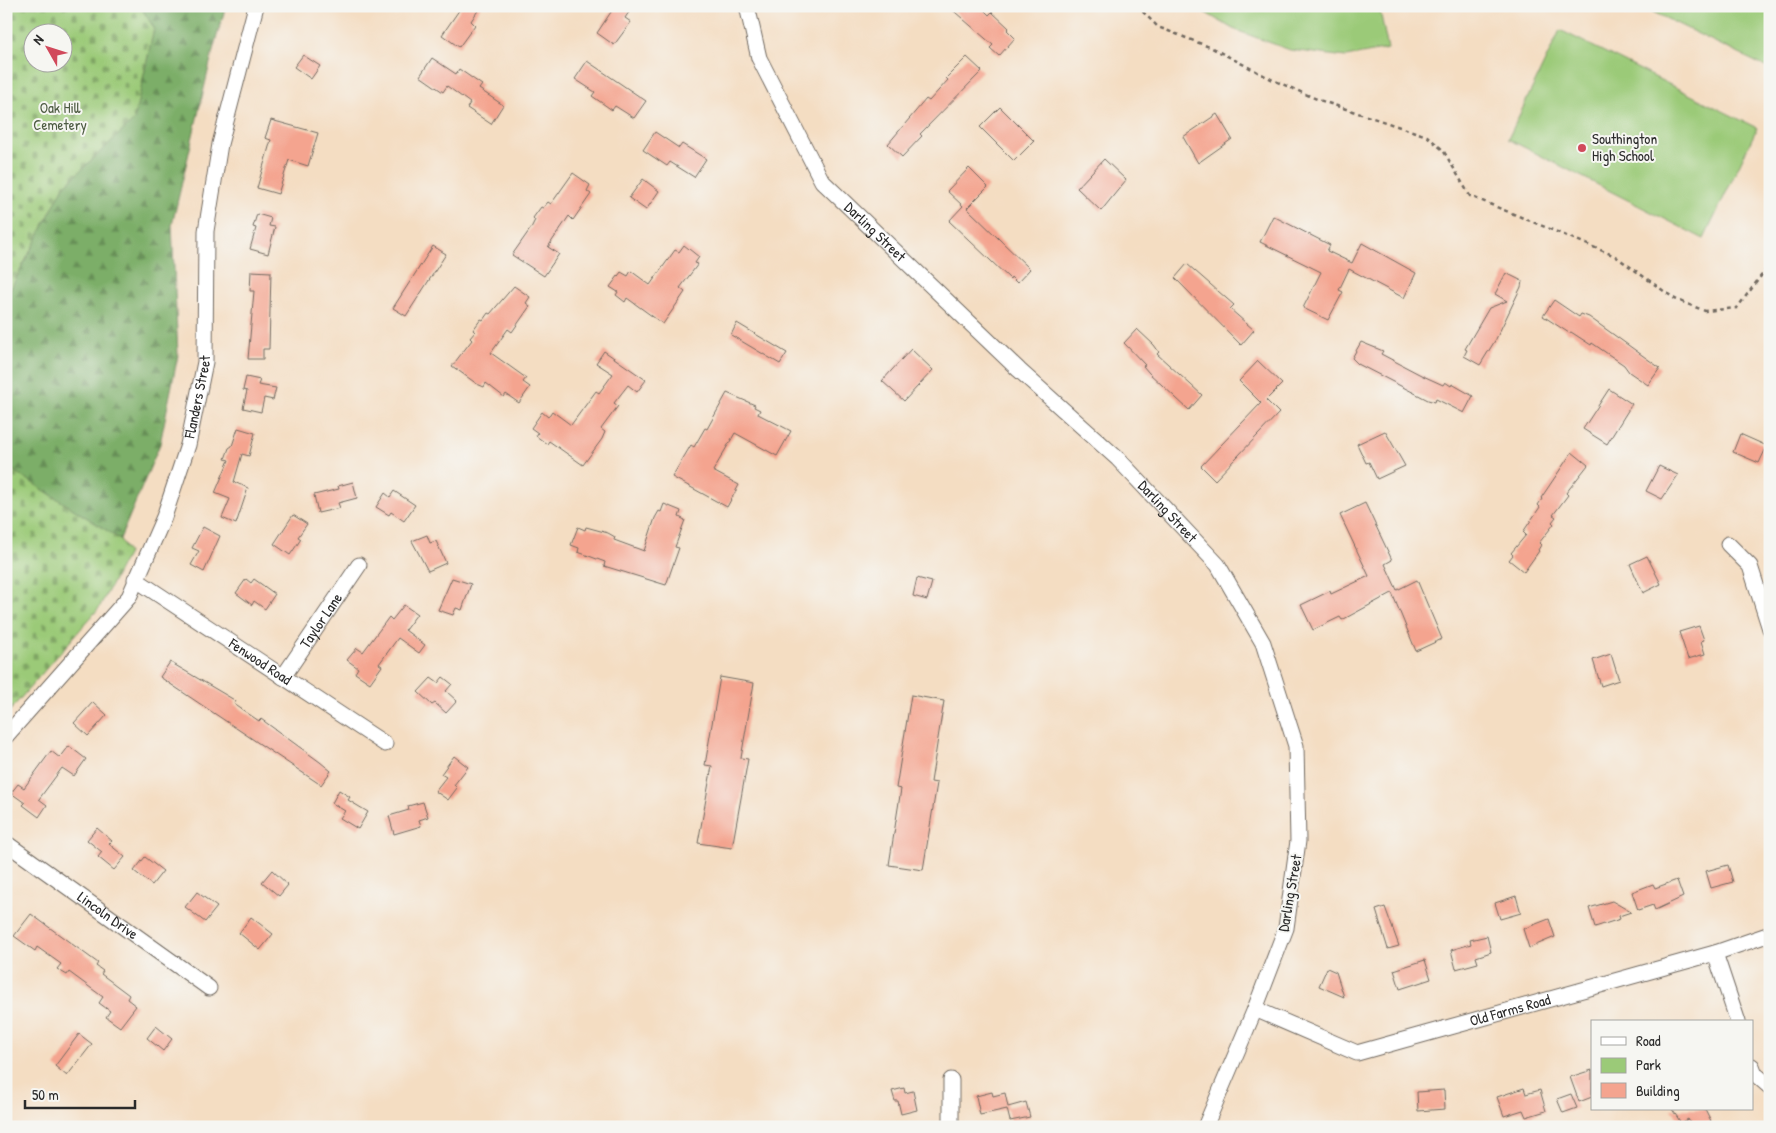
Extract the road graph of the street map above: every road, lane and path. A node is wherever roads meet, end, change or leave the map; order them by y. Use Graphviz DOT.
graph roads {
  1 [pos="256,6"];
  2 [pos="747,6"];
  3 [pos="1137,6"];
  4 [pos="1770,264"];
  5 [pos="1728,544"];
  6 [pos="359,565"];
  7 [pos="135,579"];
  8 [pos="1770,629"];
  9 [pos="283,676"];
  10 [pos="6,736"];
  11 [pos="385,744"];
  12 [pos="6,843"];
  13 [pos="1770,934"];
  14 [pos="1715,952"];
  15 [pos="208,988"];
  16 [pos="1255,1009"];
  17 [pos="1737,1020"];
  18 [pos="1754,1071"];
  19 [pos="951,1080"];
  20 [pos="1770,1087"];
  21 [pos="951,1127"];
  22 [pos="1205,1127"];
  1 -- 7 [label="street, Flanders Street"];
  2 -- 16 [label="street, Darling Street"];
  3 -- 4 [label="path"];
  5 -- 8 [label="street"];
  6 -- 9 [label="street, Taylor Lane"];
  7 -- 9 [label="street, Fenwood Road"];
  7 -- 10 [label="street, Flanders Street"];
  9 -- 11 [label="street, Fenwood Road"];
  12 -- 15 [label="street, Lincoln Drive"];
  13 -- 14 [label="street, Old Farms Road"];
  14 -- 16 [label="street, Old Farms Road"];
  14 -- 17 [label="street"];
  16 -- 22 [label="street, Darling Street"];
  18 -- 20 [label="street"];
  19 -- 21 [label="street"];
}
